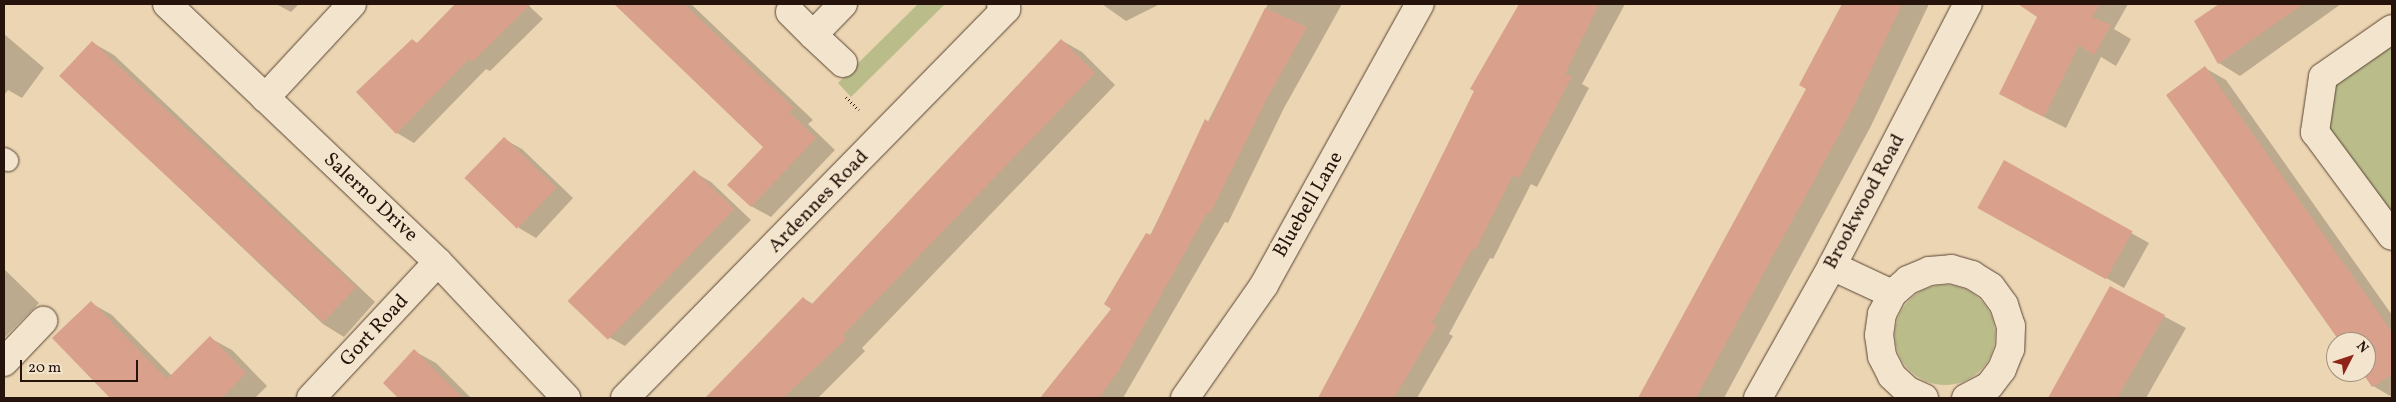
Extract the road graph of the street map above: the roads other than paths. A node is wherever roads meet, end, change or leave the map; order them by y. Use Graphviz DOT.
graph roads {
  1 [pos="167,4"];
  2 [pos="352,4"];
  3 [pos="843,4"];
  4 [pos="1001,4"];
  5 [pos="1420,4"];
  6 [pos="1968,4"];
  7 [pos="790,12"];
  8 [pos="2392,29"];
  9 [pos="813,35"];
  10 [pos="843,63"];
  11 [pos="265,98"];
  12 [pos="2392,236"];
  13 [pos="438,262"];
  14 [pos="1832,266"];
  15 [pos="1892,294"];
  16 [pos="43,321"];
  17 [pos="4,362"];
  18 [pos="312,398"];
  19 [pos="566,398"];
  20 [pos="625,398"];
  21 [pos="1185,398"];
  22 [pos="1758,398"];
  23 [pos="1924,398"];
  24 [pos="1966,398"];
  1 -- 11 [label="street, Salerno Drive"];
  2 -- 11 [label="street"];
  3 -- 9 [label="street"];
  4 -- 20 [label="street, Ardennes Road"];
  5 -- 21 [label="street, Bluebell Lane"];
  6 -- 14 [label="street, Brookwood Road"];
  7 -- 9 [label="street"];
  8 -- 12 [label="street"];
  9 -- 10 [label="street"];
  11 -- 13 [label="street, Salerno Drive"];
  13 -- 18 [label="street, Gort Road"];
  13 -- 19 [label="street, Salerno Drive"];
  14 -- 15 [label="street"];
  14 -- 22 [label="street, Brookwood Road"];
  15 -- 23 [label="street"];
  15 -- 24 [label="street"];
  16 -- 17 [label="street"];
}
